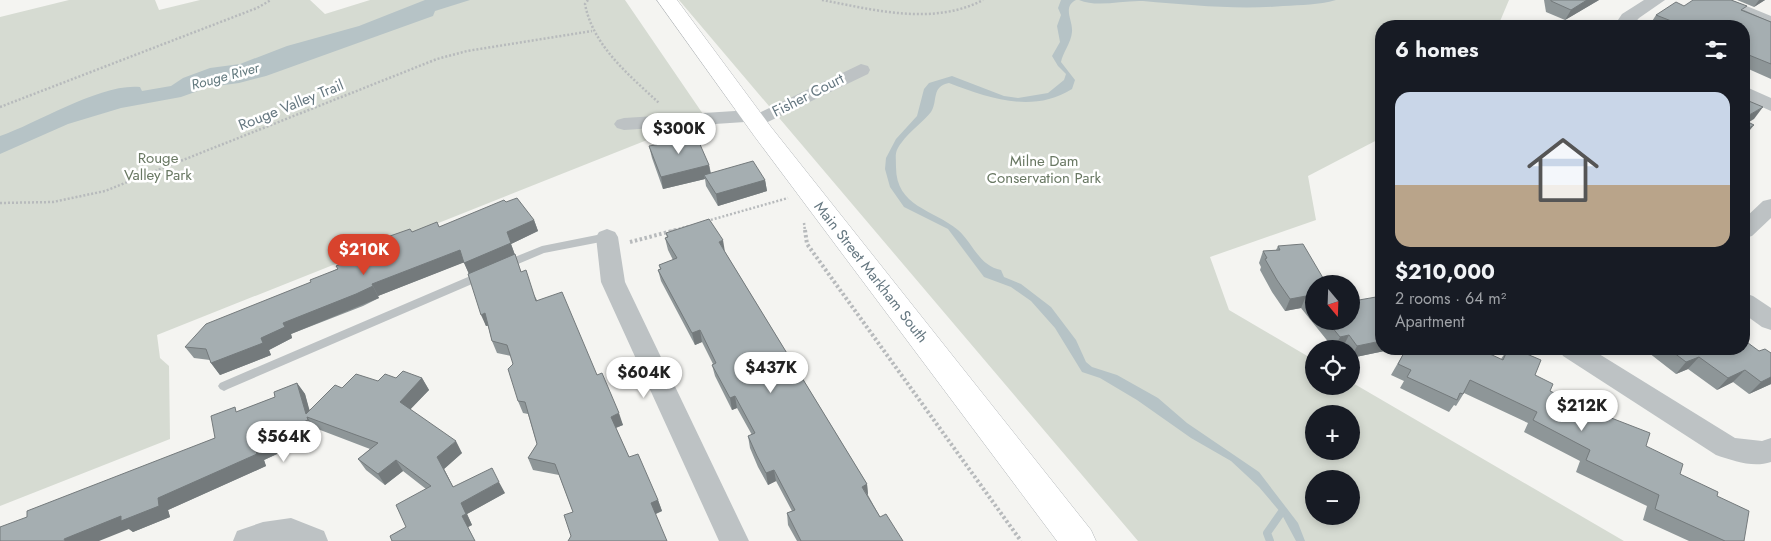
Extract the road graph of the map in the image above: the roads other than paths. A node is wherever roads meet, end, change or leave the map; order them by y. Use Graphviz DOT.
graph roads {
  1 [pos="667,0"];
  2 [pos="1657,0"];
  3 [pos="1717,0"];
  4 [pos="1626,20"];
  5 [pos="1771,22"];
  6 [pos="861,70"];
  7 [pos="1750,95"];
  8 [pos="1771,105"];
  9 [pos="753,119"];
  10 [pos="624,124"];
  11 [pos="1771,206"];
  12 [pos="1750,225"];
  13 [pos="609,242"];
  14 [pos="1750,306"];
  15 [pos="1771,320"];
  16 [pos="1581,355"];
  17 [pos="224,386"];
  18 [pos="1771,450"];
  19 [pos="248,541"];
  20 [pos="313,541"];
  21 [pos="734,541"];
  22 [pos="1078,541"];
  1 -- 9 [label="main road, Main Street Markham South"];
  2 -- 4 [label="street"];
  3 -- 5 [label="street"];
  6 -- 9 [label="street, Fisher Court"];
  7 -- 8 [label="street"];
  9 -- 10 [label="street"];
  9 -- 22 [label="main road, Main Street Markham South"];
  11 -- 12 [label="street"];
  13 -- 17 [label="lane"];
  13 -- 21 [label="street"];
  14 -- 15 [label="street"];
  16 -- 18 [label="street"];
  19 -- 20 [label="street"];
}
